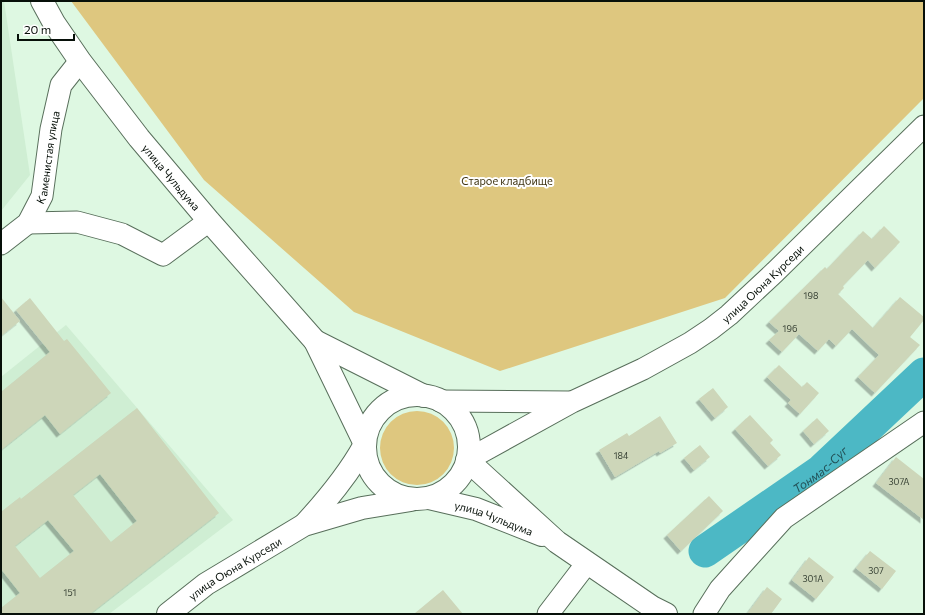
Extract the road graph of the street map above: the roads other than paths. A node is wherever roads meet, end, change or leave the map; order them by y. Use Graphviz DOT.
graph roads {
  1 [pos="42,1"];
  2 [pos="80,61"];
  3 [pos="924,126"];
  4 [pos="208,221"];
  5 [pos="28,223"];
  6 [pos="1,244"];
  7 [pos="316,341"];
  8 [pos="432,398"];
  9 [pos="572,402"];
  10 [pos="922,426"];
  11 [pos="364,445"];
  12 [pos="467,460"];
  13 [pos="422,499"];
  14 [pos="304,525"];
  15 [pos="558,542"];
  16 [pos="587,563"];
  17 [pos="659,612"];
  18 [pos="168,614"];
  19 [pos="548,614"];
  20 [pos="704,614"];
  1 -- 2 [label="main road, улица Чульдума"];
  2 -- 4 [label="main road, улица Чульдума"];
  2 -- 5 [label="street, Каменистая улица"];
  3 -- 9 [label="street, улица Оюна Курседи"];
  4 -- 5 [label="street"];
  4 -- 7 [label="main road, улица Чульдума"];
  5 -- 6 [label="street, Каменистая улица"];
  7 -- 8 [label="main road, улица Чульдума"];
  7 -- 11 [label="main road, улица Чульдума"];
  8 -- 9 [label="street, улица Оюна Курседи"];
  8 -- 11 [label="main road"];
  8 -- 12 [label="main road"];
  9 -- 12 [label="street, улица Оюна Курседи"];
  10 -- 20 [label="street"];
  11 -- 13 [label="main road"];
  11 -- 14 [label="main road, улица Оюна Курседи"];
  12 -- 13 [label="main road"];
  12 -- 15 [label="main road, улица Чульдума"];
  13 -- 14 [label="main road, улица Оюна Курседи"];
  13 -- 15 [label="main road, улица Чульдума"];
  14 -- 18 [label="main road, улица Оюна Курседи"];
  15 -- 16 [label="main road, улица Чульдума"];
  16 -- 17 [label="main road, улица Чульдума"];
  16 -- 19 [label="street"];
}
